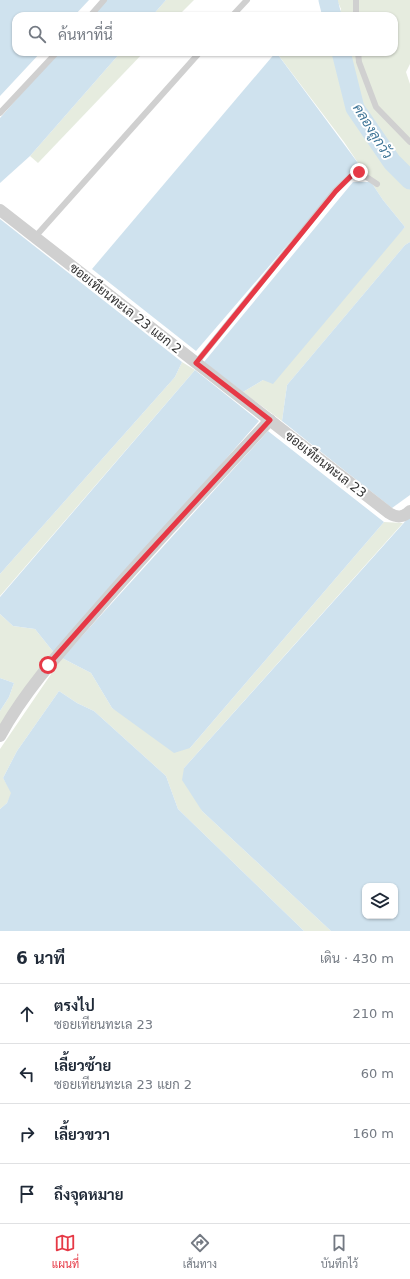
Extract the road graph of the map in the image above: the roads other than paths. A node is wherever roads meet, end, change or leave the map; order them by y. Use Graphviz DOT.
graph roads {
  1 [pos="104,0"];
  2 [pos="247,0"];
  3 [pos="356,0"];
  4 [pos="94,12"];
  5 [pos="236,12"];
  6 [pos="356,12"];
  7 [pos="53,56"];
  8 [pos="196,56"];
  9 [pos="358,56"];
  10 [pos="0,112"];
  11 [pos="410,142"];
  12 [pos="377,184"];
  13 [pos="0,210"];
  14 [pos="35,237"];
  15 [pos="196,363"];
  16 [pos="270,420"];
  17 [pos="410,511"];
  18 [pos="0,736"];
  1 -- 4 [label="lane"];
  2 -- 5 [label="lane"];
  3 -- 6 [label="lane"];
  7 -- 10 [label="lane"];
  8 -- 14 [label="lane"];
  9 -- 11 [label="lane"];
  12 -- 15 [label="lane"];
  13 -- 14 [label="street, ซอยเทียนทะเล 23 แยก 2"];
  14 -- 15 [label="street, ซอยเทียนทะเล 23 แยก 2"];
  15 -- 16 [label="street, ซอยเทียนทะเล 23 แยก 2"];
  16 -- 17 [label="street, ซอยเทียนทะเล 23"];
  16 -- 18 [label="street"];
}
